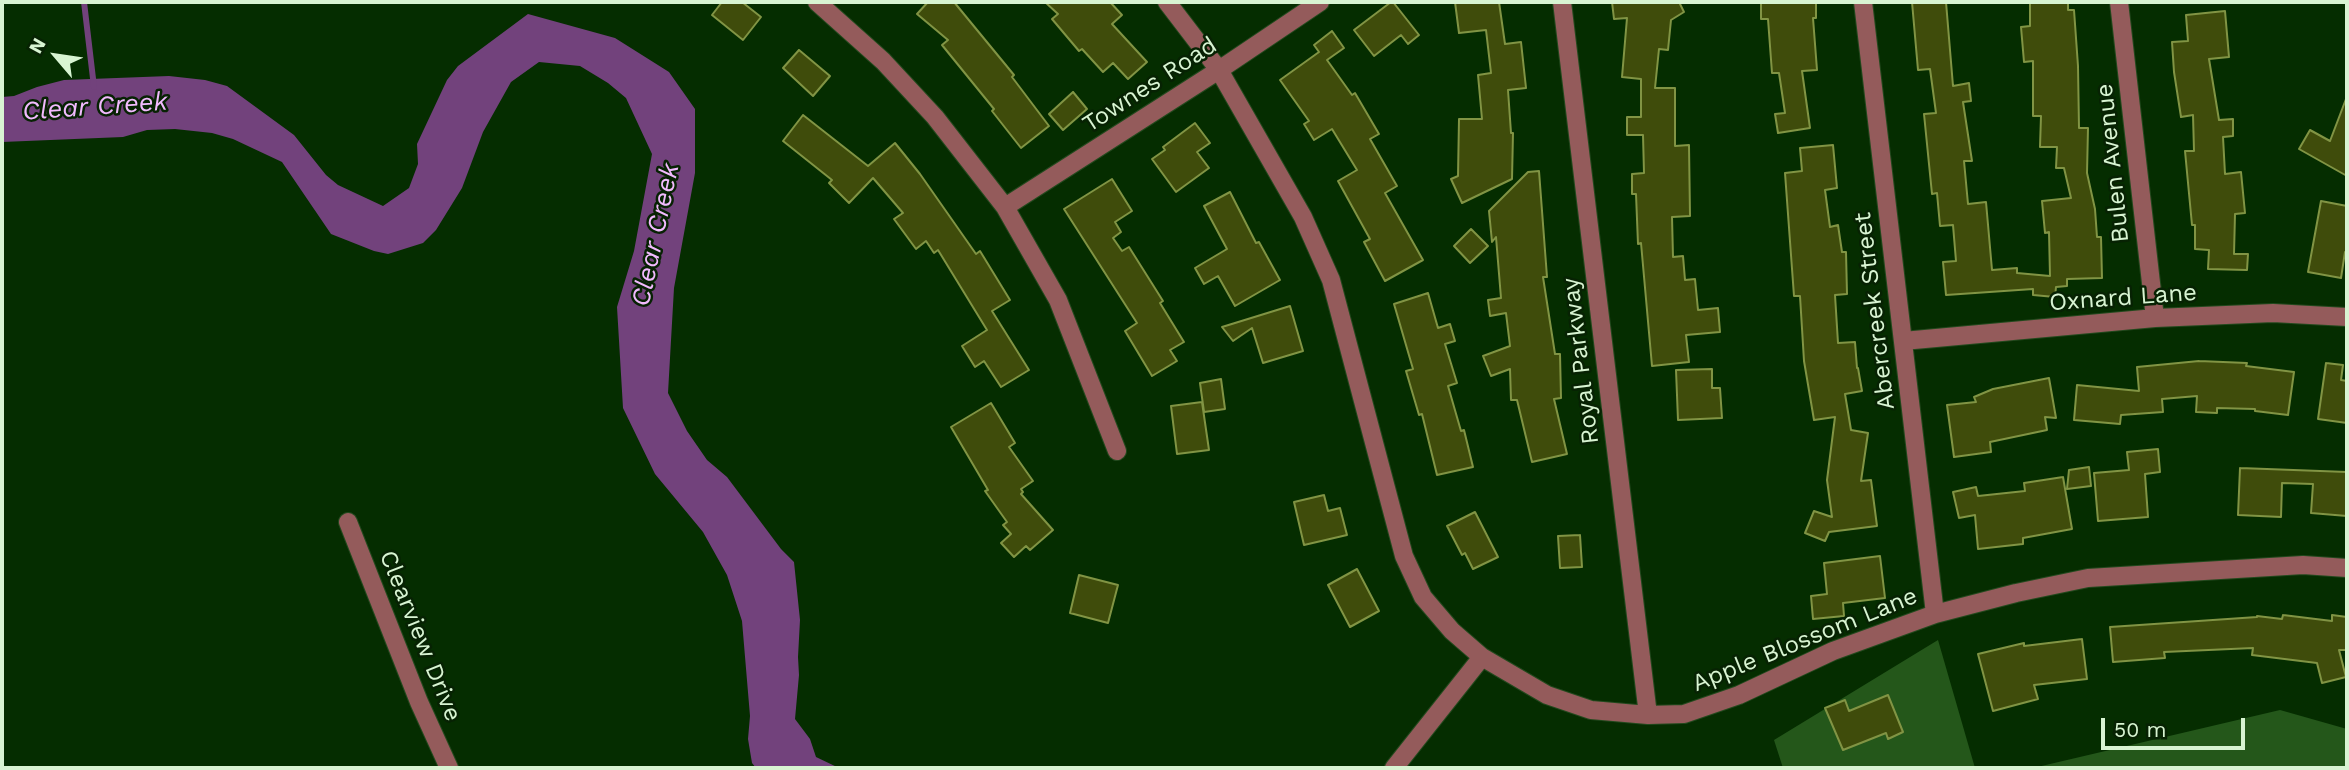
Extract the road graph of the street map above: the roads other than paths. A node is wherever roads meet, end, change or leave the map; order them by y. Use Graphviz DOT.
graph roads {
  1 [pos="817,2"];
  2 [pos="1167,2"];
  3 [pos="1320,2"];
  4 [pos="1562,2"];
  5 [pos="1863,2"];
  6 [pos="2119,2"];
  7 [pos="1219,70"];
  8 [pos="1005,207"];
  9 [pos="2347,317"];
  10 [pos="2155,318"];
  11 [pos="1903,341"];
  12 [pos="1117,451"];
  13 [pos="348,522"];
  14 [pos="2347,568"];
  15 [pos="1935,614"];
  16 [pos="1482,657"];
  17 [pos="1648,715"];
  18 [pos="449,768"];
  19 [pos="1394,768"];
  1 -- 8 [label="street"];
  2 -- 7 [label="street, Apple Blossom Lane"];
  3 -- 7 [label="street, Townes Road"];
  4 -- 17 [label="street, Royal Parkway"];
  5 -- 11 [label="street, Abercreek Street"];
  6 -- 10 [label="street, Bulen Avenue"];
  7 -- 8 [label="street, Townes Road"];
  7 -- 16 [label="street, Apple Blossom Lane"];
  8 -- 12 [label="street"];
  9 -- 10 [label="street, Oxnard Lane"];
  10 -- 11 [label="street, Oxnard Lane"];
  11 -- 15 [label="street, Abercreek Street"];
  13 -- 18 [label="street, Clearview Drive"];
  14 -- 15 [label="street, Apple Blossom Lane"];
  15 -- 17 [label="street, Apple Blossom Lane"];
  16 -- 17 [label="street, Apple Blossom Lane"];
  16 -- 19 [label="street"];
}
